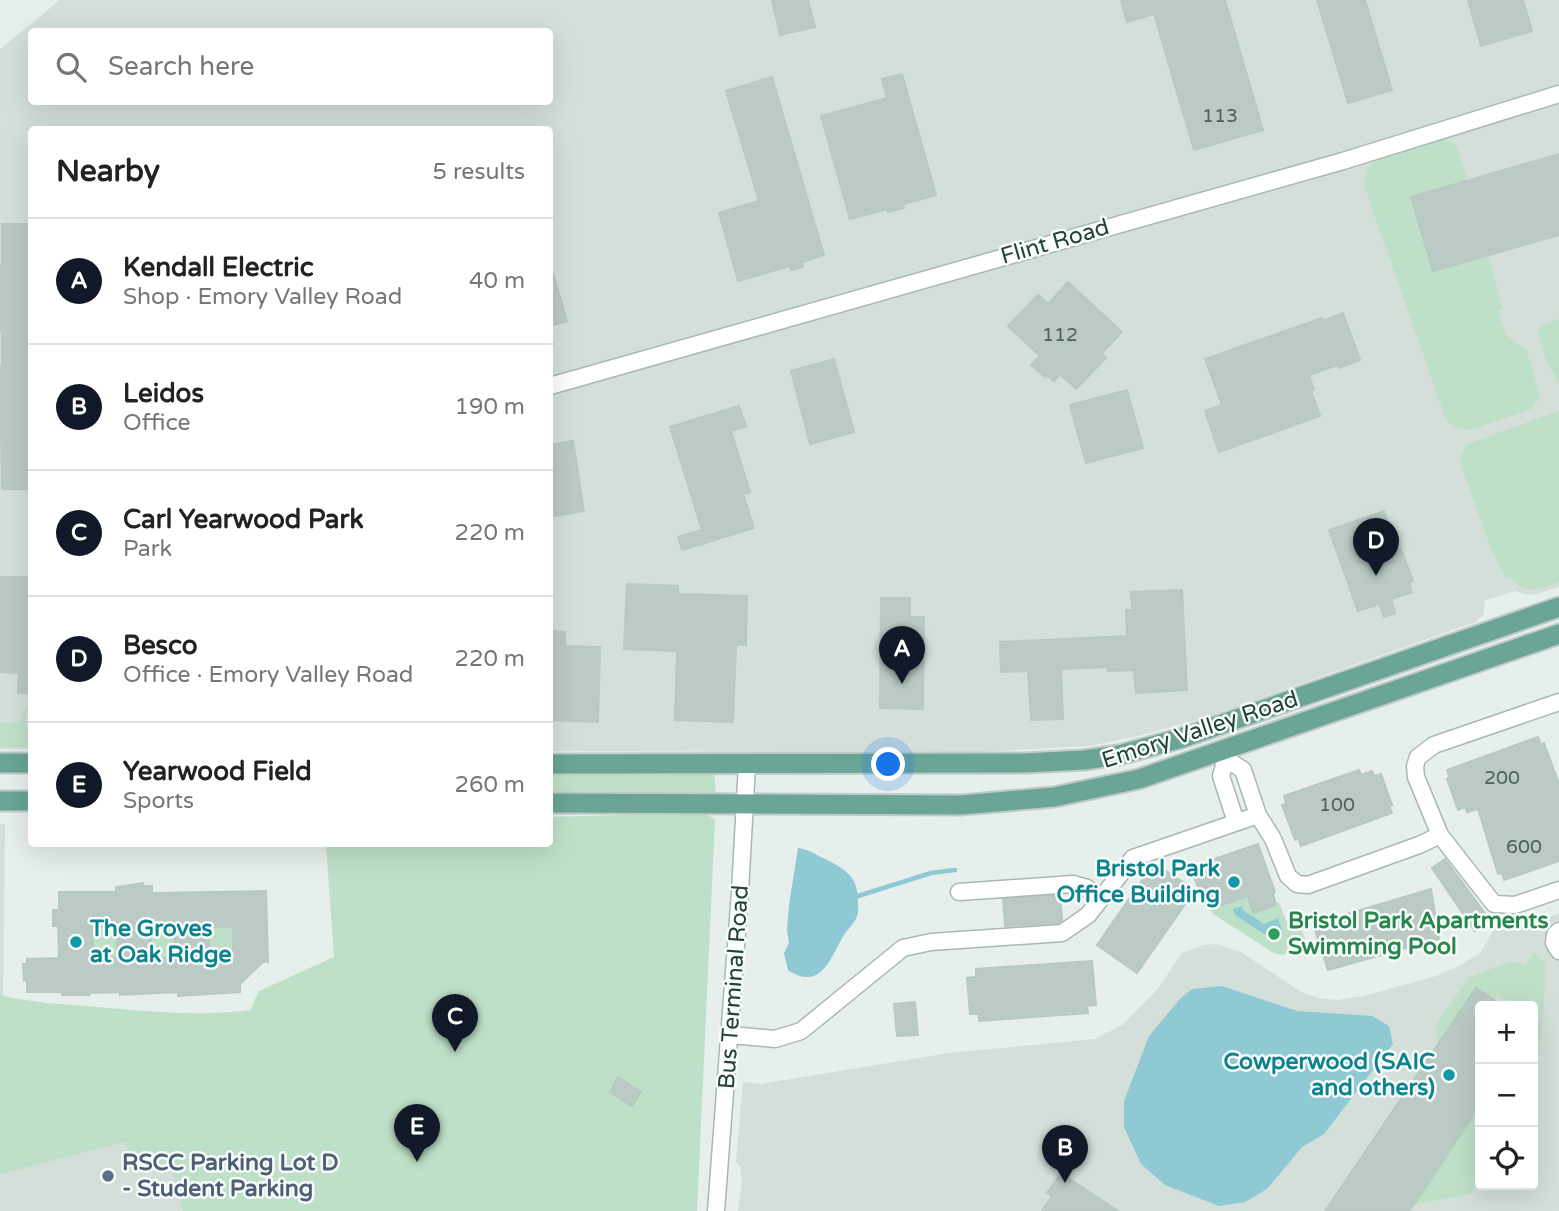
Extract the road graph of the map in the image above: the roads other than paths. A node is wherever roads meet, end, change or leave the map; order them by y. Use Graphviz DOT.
graph roads {
  1 [pos="1559,94"];
  2 [pos="553,385"];
  3 [pos="1559,607"];
  4 [pos="1559,634"];
  5 [pos="1559,702"];
  6 [pos="0,762"];
  7 [pos="28,763"];
  8 [pos="553,764"];
  9 [pos="747,764"];
  10 [pos="0,801"];
  11 [pos="28,801"];
  12 [pos="553,803"];
  13 [pos="746,803"];
  14 [pos="1258,815"];
  15 [pos="1236,822"];
  16 [pos="1440,835"];
  17 [pos="1559,890"];
  18 [pos="959,892"];
  19 [pos="1101,899"];
  20 [pos="1559,932"];
  21 [pos="1559,951"];
  22 [pos="731,1035"];
  23 [pos="716,1211"];
  1 -- 2 [label="street, Flint Road"];
  3 -- 9 [label="main road, Emory Valley Road"];
  4 -- 13 [label="main road, Emory Valley Road"];
  5 -- 16 [label="street"];
  6 -- 7 [label="main road"];
  8 -- 9 [label="main road, Emory Valley Road"];
  9 -- 13 [label="street, Bus Terminal Road"];
  10 -- 11 [label="main road"];
  12 -- 13 [label="main road, Emory Valley Road"];
  13 -- 22 [label="street, Bus Terminal Road"];
  14 -- 15 [label="street"];
  14 -- 15 [label="street"];
  14 -- 16 [label="street"];
  15 -- 19 [label="street"];
  16 -- 17 [label="street"];
  18 -- 19 [label="street"];
  19 -- 22 [label="street"];
  20 -- 21 [label="street"];
  22 -- 23 [label="street, Bus Terminal Road"];
}
